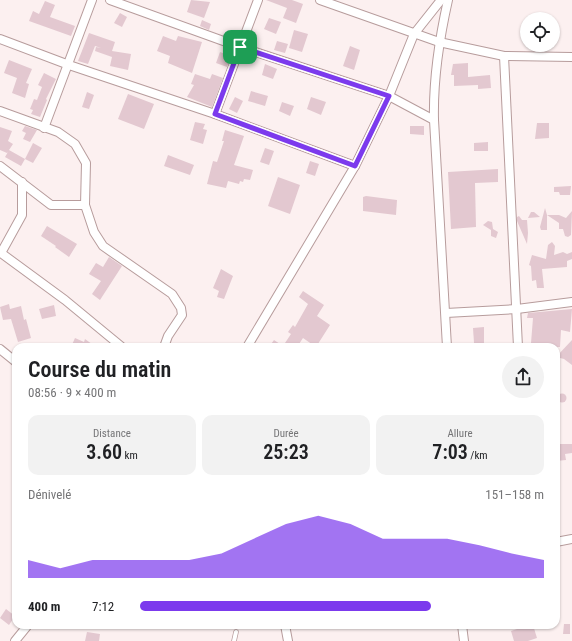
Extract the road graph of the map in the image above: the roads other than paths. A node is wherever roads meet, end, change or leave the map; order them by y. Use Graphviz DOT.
graph roads {
  1 [pos="92,0"];
  2 [pos="110,0"];
  3 [pos="258,0"];
  4 [pos="320,0"];
  5 [pos="441,0"];
  6 [pos="448,0"];
  7 [pos="414,34"];
  8 [pos="0,39"];
  9 [pos="439,42"];
  10 [pos="240,47"];
  11 [pos="504,56"];
  12 [pos="572,57"];
  13 [pos="69,65"];
  14 [pos="389,96"];
  15 [pos="0,111"];
  16 [pos="215,114"];
  17 [pos="434,120"];
  18 [pos="44,128"];
  19 [pos="0,166"];
  20 [pos="355,166"];
  21 [pos="22,182"];
  22 [pos="85,205"];
  23 [pos="0,253"];
  24 [pos="572,302"];
  25 [pos="517,308"];
  26 [pos="446,313"];
  27 [pos="117,343"];
  28 [pos="165,343"];
  29 [pos="249,343"];
  30 [pos="447,343"];
  31 [pos="518,343"];
  32 [pos="0,349"];
  33 [pos="12,359"];
  34 [pos="572,539"];
  35 [pos="560,541"];
  36 [pos="25,629"];
  37 [pos="286,629"];
  38 [pos="462,629"];
  39 [pos="236,632"];
  40 [pos="15,641"];
  41 [pos="234,641"];
  42 [pos="288,641"];
  43 [pos="464,641"];
  1 -- 13 [label="street"];
  2 -- 10 [label="street"];
  3 -- 10 [label="street"];
  4 -- 7 [label="street"];
  5 -- 7 [label="street"];
  6 -- 9 [label="street"];
  7 -- 9 [label="street"];
  7 -- 14 [label="street"];
  8 -- 13 [label="street"];
  9 -- 11 [label="street"];
  9 -- 17 [label="street"];
  10 -- 14 [label="street"];
  10 -- 16 [label="street"];
  11 -- 12 [label="street"];
  11 -- 25 [label="street"];
  13 -- 16 [label="street"];
  13 -- 18 [label="street"];
  14 -- 17 [label="street"];
  14 -- 20 [label="street"];
  15 -- 18 [label="street"];
  16 -- 20 [label="street"];
  17 -- 26 [label="street"];
  18 -- 22 [label="street"];
  19 -- 21 [label="street"];
  20 -- 29 [label="street"];
  21 -- 22 [label="street"];
  21 -- 23 [label="street"];
  22 -- 28 [label="street"];
  23 -- 27 [label="street"];
  24 -- 25 [label="street"];
  25 -- 26 [label="street"];
  25 -- 31 [label="street"];
  26 -- 30 [label="street"];
  32 -- 33 [label="street"];
  34 -- 35 [label="street"];
  36 -- 40 [label="street"];
  37 -- 42 [label="street"];
  38 -- 43 [label="street"];
  39 -- 41 [label="lane"];
}
